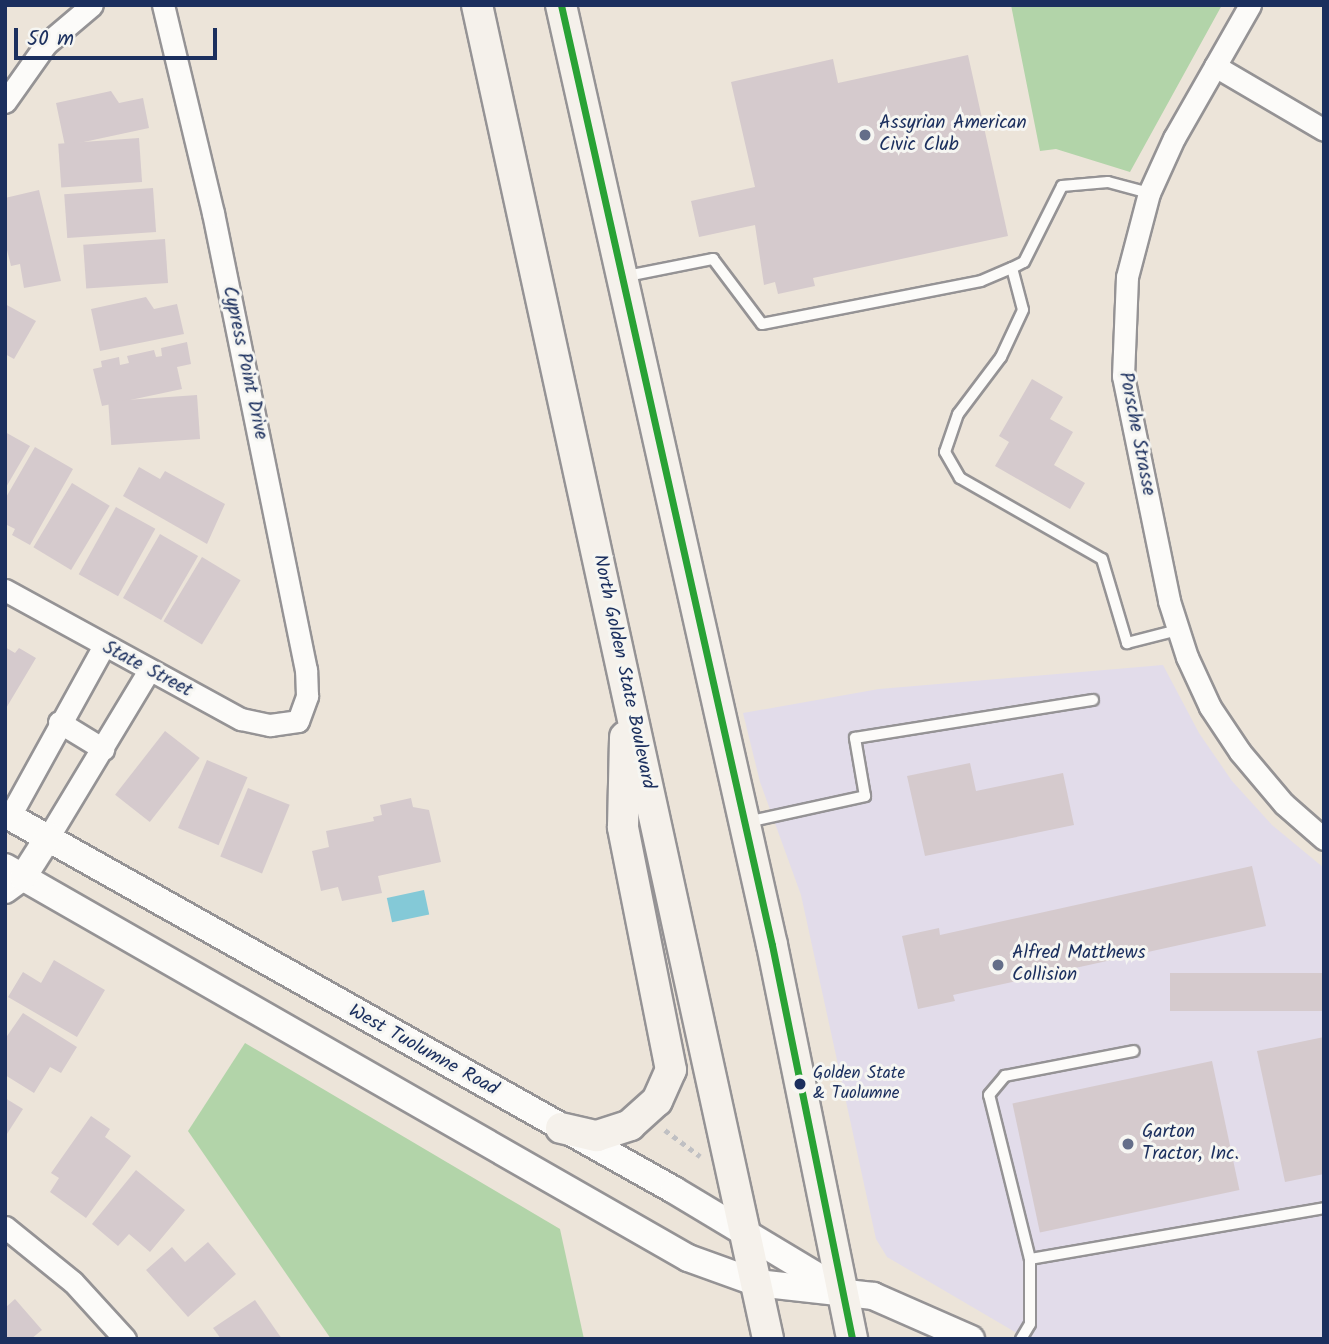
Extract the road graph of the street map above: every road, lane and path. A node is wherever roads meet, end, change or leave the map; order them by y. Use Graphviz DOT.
graph roads {
  1 [pos="92,5"];
  2 [pos="163,5"];
  3 [pos="477,5"];
  4 [pos="561,5"];
  5 [pos="1250,5"];
  6 [pos="1215,66"];
  7 [pos="5,102"];
  8 [pos="1324,130"];
  9 [pos="1149,193"];
  10 [pos="1012,268"];
  11 [pos="620,277"];
  12 [pos="5,590"];
  13 [pos="1178,630"];
  14 [pos="103,647"];
  15 [pos="148,672"];
  16 [pos="626,685"];
  17 [pos="1093,700"];
  18 [pos="298,721"];
  19 [pos="59,722"];
  20 [pos="103,749"];
  21 [pos="7,817"];
  22 [pos="744,822"];
  23 [pos="49,836"];
  24 [pos="1324,839"];
  25 [pos="11,878"];
  26 [pos="1134,1051"];
  27 [pos="658,1125"];
  28 [pos="561,1128"];
  29 [pos="701,1157"];
  30 [pos="1324,1208"];
  31 [pos="5,1227"];
  32 [pos="746,1233"];
  33 [pos="1030,1259"];
  34 [pos="757,1283"];
  35 [pos="842,1290"];
  36 [pos="125,1339"];
  37 [pos="768,1339"];
  38 [pos="852,1339"];
  39 [pos="971,1339"];
  40 [pos="1021,1339"];
  1 -- 7 [label="street"];
  2 -- 18 [label="street, Cypress Point Drive"];
  3 -- 16 [label="main road, North Golden State Boulevard"];
  4 -- 11 [label="main road"];
  5 -- 6 [label="street, Porsche Strasse"];
  6 -- 8 [label="street"];
  6 -- 9 [label="street, Porsche Strasse"];
  9 -- 10 [label="lane"];
  9 -- 13 [label="street, Porsche Strasse"];
  10 -- 11 [label="lane"];
  10 -- 13 [label="lane"];
  11 -- 22 [label="main road"];
  12 -- 14 [label="street, State Street"];
  13 -- 24 [label="street, Porsche Strasse"];
  14 -- 15 [label="street, State Street"];
  14 -- 19 [label="street"];
  15 -- 18 [label="street, State Street"];
  15 -- 20 [label="street"];
  16 -- 28 [label="main road"];
  16 -- 32 [label="main road, North Golden State Boulevard"];
  17 -- 22 [label="lane"];
  19 -- 20 [label="street"];
  19 -- 21 [label="street"];
  20 -- 23 [label="street"];
  21 -- 23 [label="street, West Tuolumne Road"];
  22 -- 35 [label="main road"];
  23 -- 25 [label="street"];
  23 -- 28 [label="street, West Tuolumne Road"];
  25 -- 34 [label="street, West Tuolumne Road"];
  26 -- 33 [label="lane"];
  27 -- 29 [label="path"];
  28 -- 32 [label="street, West Tuolumne Road"];
  30 -- 33 [label="lane"];
  31 -- 36 [label="street"];
  32 -- 34 [label="main road, North Golden State Boulevard"];
  32 -- 35 [label="street, West Tuolumne Road"];
  33 -- 40 [label="lane"];
  34 -- 35 [label="street, West Tuolumne Road"];
  34 -- 37 [label="main road, North Golden State Boulevard"];
  35 -- 38 [label="main road"];
  35 -- 39 [label="street, West Tuolumne Road"];
}
